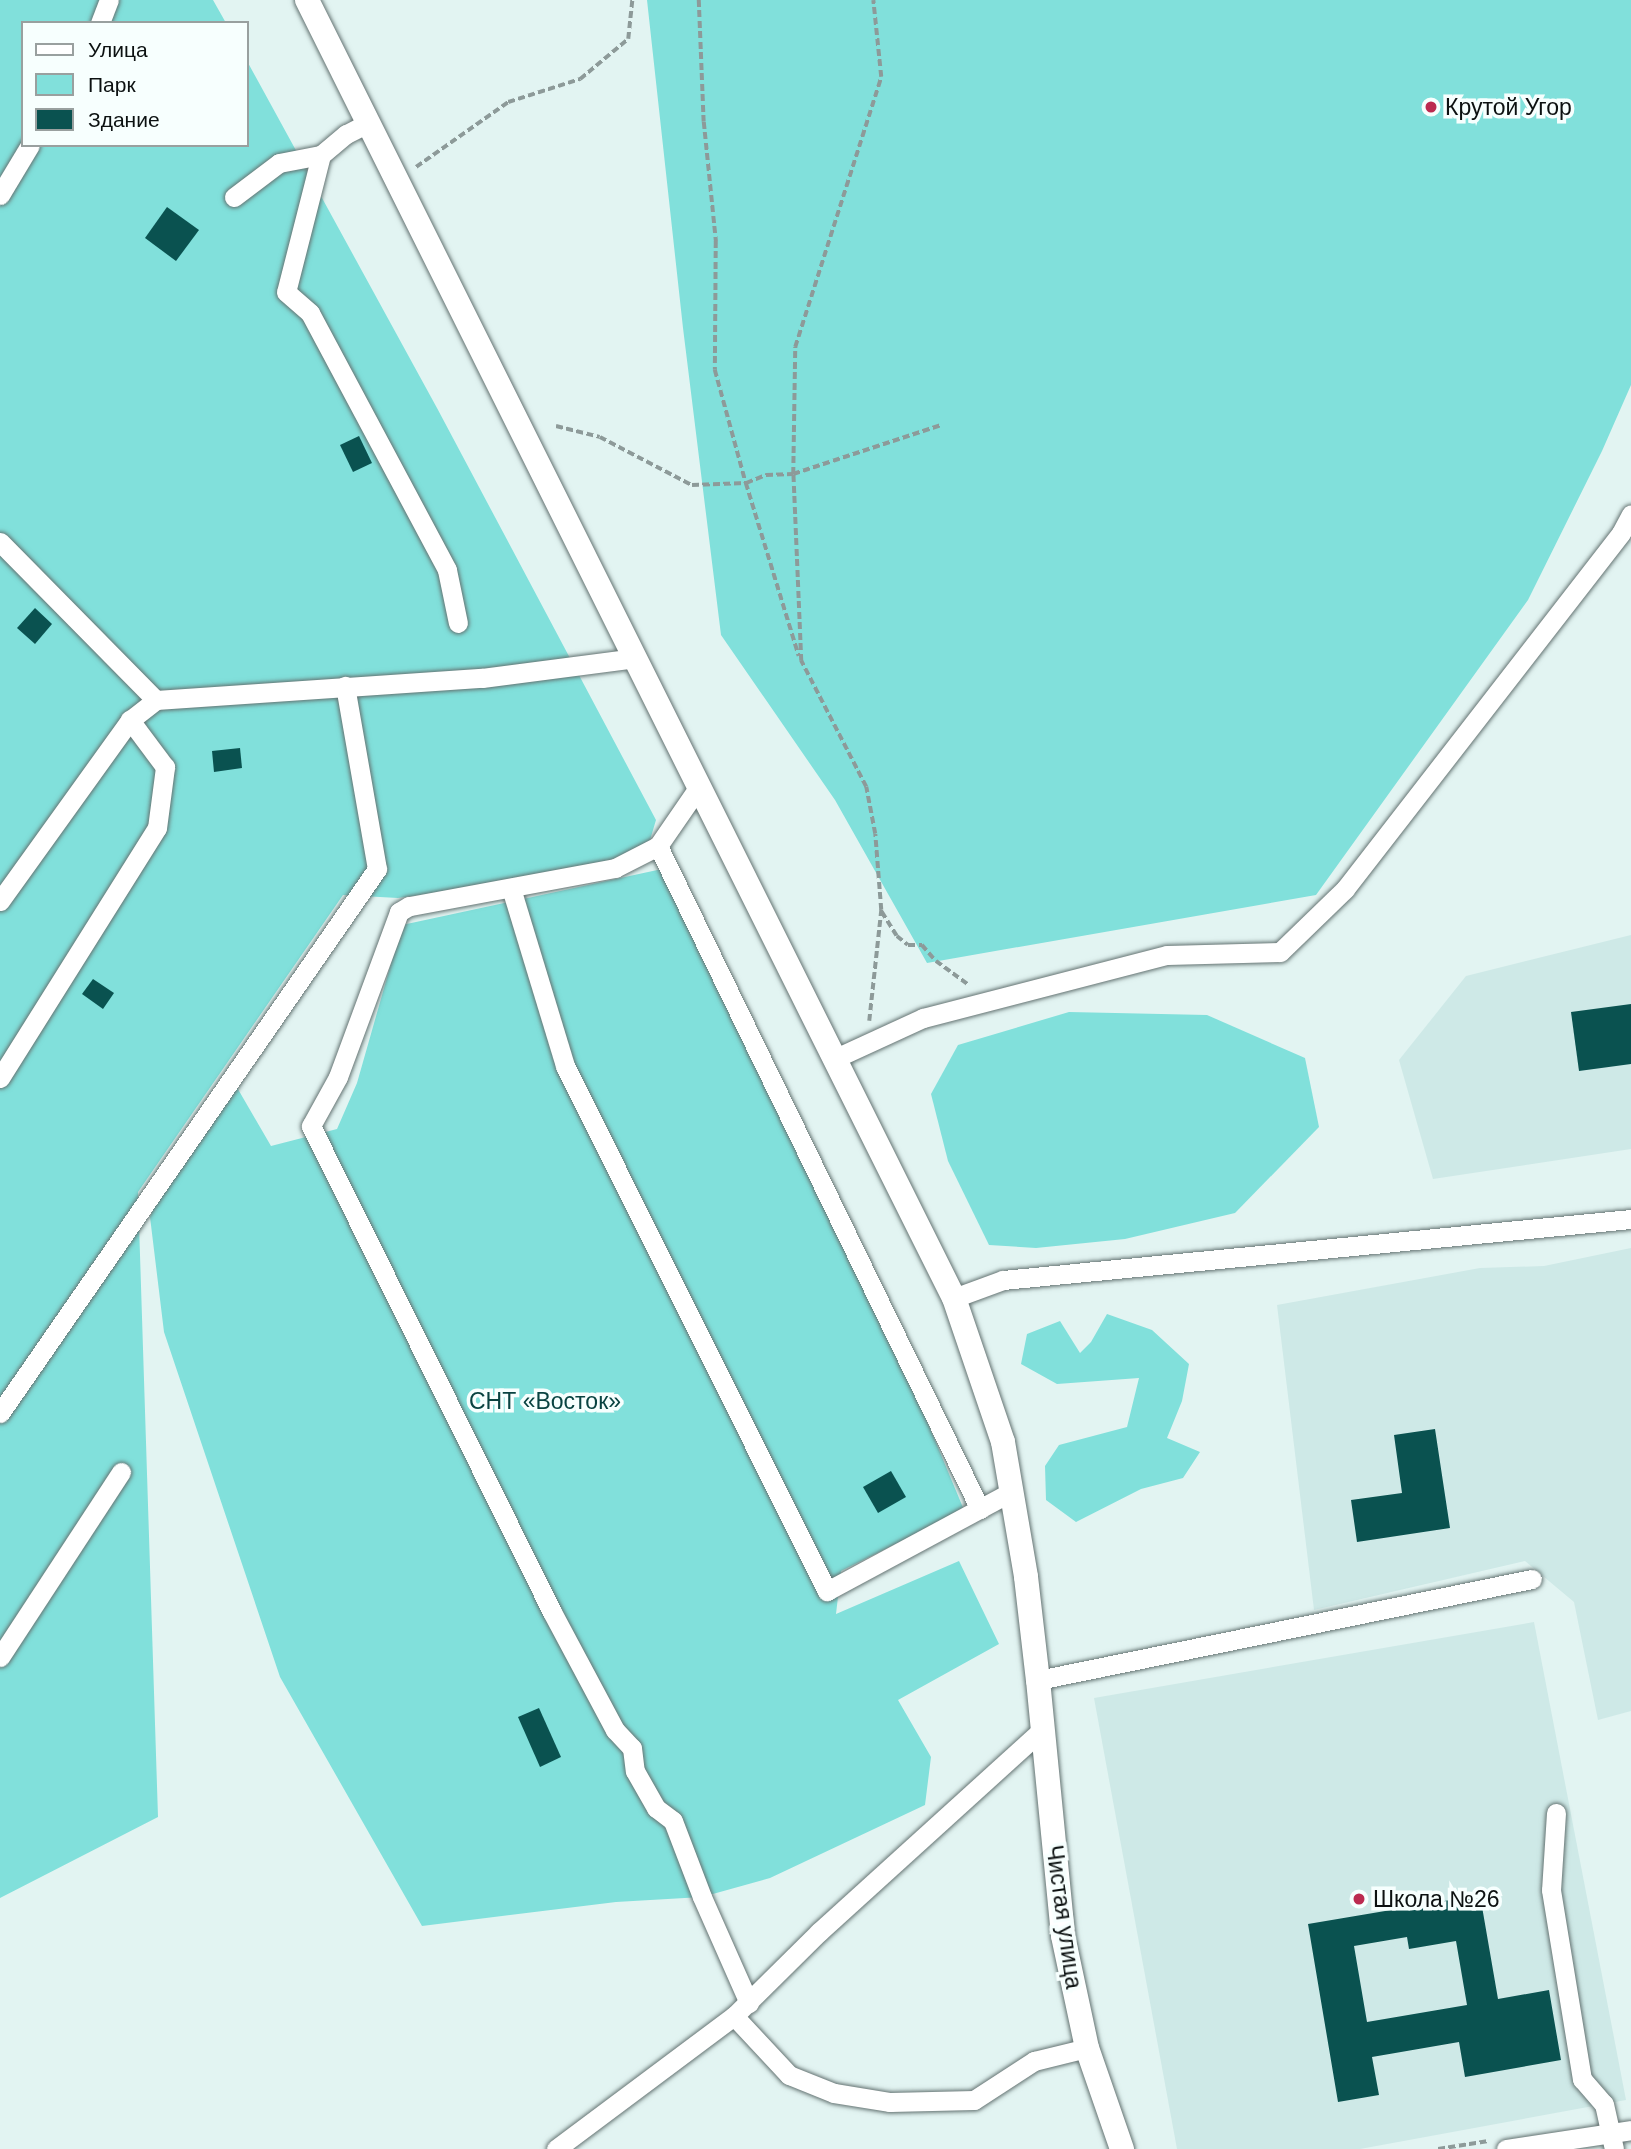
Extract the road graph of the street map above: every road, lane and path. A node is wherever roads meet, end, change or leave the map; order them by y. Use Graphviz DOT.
graph roads {
  1 [pos="109,0"];
  2 [pos="307,0"];
  3 [pos="632,0"];
  4 [pos="699,0"];
  5 [pos="873,0"];
  6 [pos="101,21"];
  7 [pos="368,122"];
  8 [pos="29,147"];
  9 [pos="321,155"];
  10 [pos="397,181"];
  11 [pos="0,195"];
  12 [pos="234,197"];
  13 [pos="942,425"];
  14 [pos="555,426"];
  15 [pos="793,474"];
  16 [pos="746,483"];
  17 [pos="1631,514"];
  18 [pos="1,545"];
  19 [pos="458,623"];
  20 [pos="636,658"];
  21 [pos="801,662"];
  22 [pos="345,686"];
  23 [pos="156,700"];
  24 [pos="130,720"];
  25 [pos="700,785"];
  26 [pos="658,846"];
  27 [pos="510,888"];
  28 [pos="0,901"];
  29 [pos="881,910"];
  30 [pos="977,1003"];
  31 [pos="865,1044"];
  32 [pos="836,1058"];
  33 [pos="0,1079"];
  34 [pos="1631,1219"];
  35 [pos="954,1298"];
  36 [pos="0,1413"];
  37 [pos="121,1472"];
  38 [pos="1011,1492"];
  39 [pos="980,1509"];
  40 [pos="1532,1579"];
  41 [pos="6,1634"];
  42 [pos="0,1657"];
  43 [pos="1038,1680"];
  44 [pos="1041,1731"];
  45 [pos="1556,1813"];
  46 [pos="749,2003"];
  47 [pos="734,2016"];
  48 [pos="1087,2048"];
  49 [pos="1619,2137"];
  50 [pos="1538,2147"];
  51 [pos="556,2149"];
  52 [pos="1122,2149"];
  53 [pos="1506,2149"];
  1 -- 6 [label="street"];
  2 -- 7 [label="main road, Чистая улица"];
  3 -- 10 [label="path"];
  4 -- 16 [label="path"];
  5 -- 15 [label="path"];
  7 -- 9 [label="street"];
  7 -- 10 [label="main road, Чистая улица"];
  8 -- 11 [label="street"];
  9 -- 12 [label="street"];
  9 -- 19 [label="street"];
  10 -- 20 [label="main road, Чистая улица"];
  13 -- 15 [label="path"];
  14 -- 16 [label="path"];
  15 -- 16 [label="path"];
  15 -- 21 [label="path"];
  16 -- 21 [label="path"];
  17 -- 30 [label="street"];
  18 -- 23 [label="street"];
  20 -- 22 [label="street"];
  20 -- 25 [label="main road, Чистая улица"];
  21 -- 29 [label="path"];
  22 -- 23 [label="street"];
  22 -- 36 [label="street"];
  23 -- 24 [label="street"];
  24 -- 28 [label="street"];
  24 -- 33 [label="street"];
  25 -- 26 [label="street"];
  25 -- 32 [label="main road, Чистая улица"];
  26 -- 27 [label="street"];
  26 -- 39 [label="street"];
  27 -- 39 [label="street"];
  27 -- 46 [label="street"];
  29 -- 30 [label="path"];
  29 -- 31 [label="path"];
  30 -- 31 [label="street"];
  31 -- 32 [label="street"];
  32 -- 35 [label="main road, Чистая улица"];
  34 -- 35 [label="street"];
  35 -- 38 [label="main road, Чистая улица"];
  37 -- 41 [label="street"];
  38 -- 39 [label="street"];
  38 -- 43 [label="main road, Чистая улица"];
  40 -- 43 [label="street"];
  41 -- 42 [label="street"];
  43 -- 44 [label="main road, Чистая улица"];
  44 -- 46 [label="street"];
  44 -- 48 [label="main road, Чистая улица"];
  45 -- 49 [label="street"];
  46 -- 47 [label="street"];
  47 -- 48 [label="street"];
  47 -- 51 [label="street"];
  48 -- 52 [label="main road, Чистая улица"];
  49 -- 50 [label="street"];
  50 -- 53 [label="street"];
}
